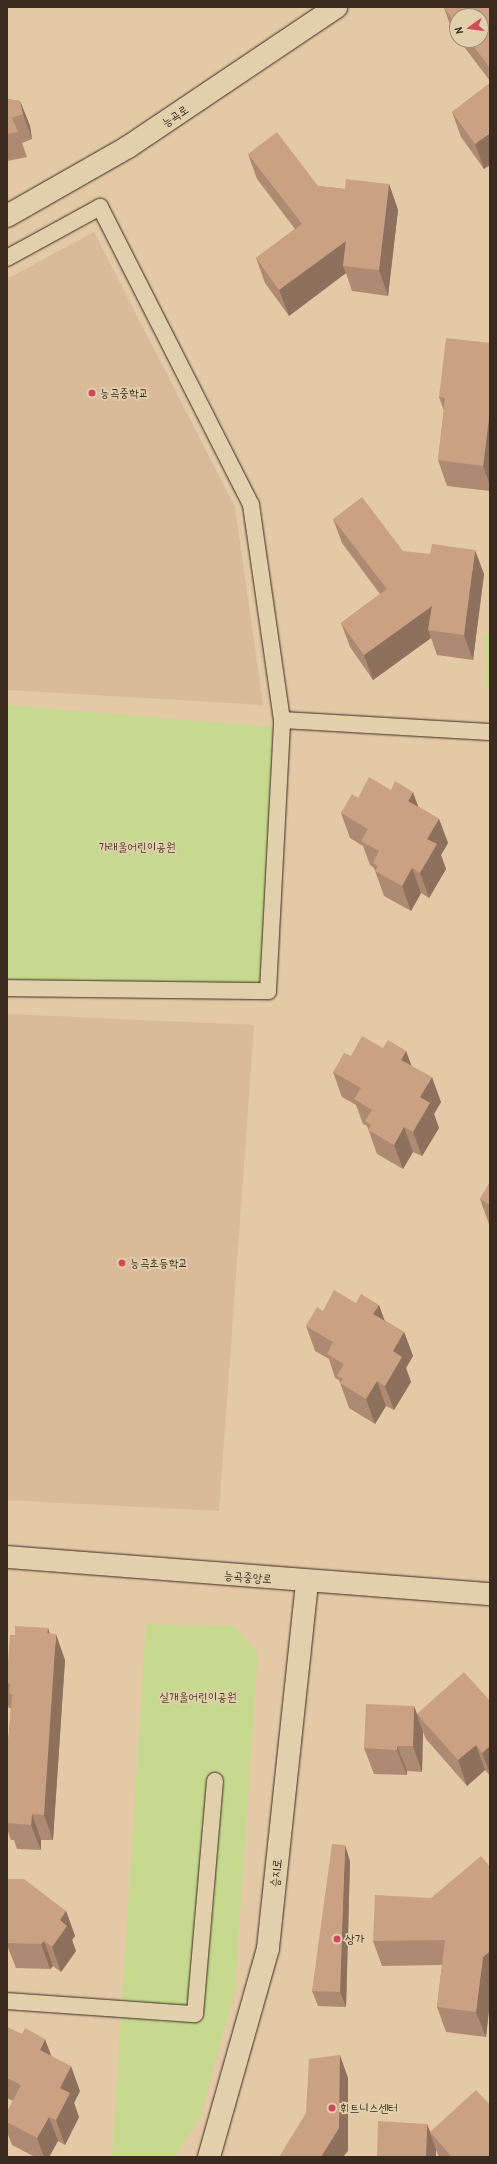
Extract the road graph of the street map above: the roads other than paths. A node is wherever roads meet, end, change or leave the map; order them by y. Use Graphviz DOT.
graph roads {
  1 [pos="336,7"];
  2 [pos="7,216"];
  3 [pos="7,258"];
  4 [pos="282,720"];
  5 [pos="490,732"];
  6 [pos="7,988"];
  7 [pos="7,1557"];
  8 [pos="307,1582"];
  9 [pos="490,1594"];
  10 [pos="215,1781"];
  11 [pos="7,2001"];
  12 [pos="209,2157"];
  1 -- 2 [label="street, 능곡로"];
  3 -- 4 [label="street"];
  4 -- 5 [label="street"];
  4 -- 6 [label="street"];
  7 -- 8 [label="street, 능곡중앙로"];
  8 -- 9 [label="street, 능곡중앙로"];
  8 -- 12 [label="street, 승지로"];
  10 -- 11 [label="street"];
}
